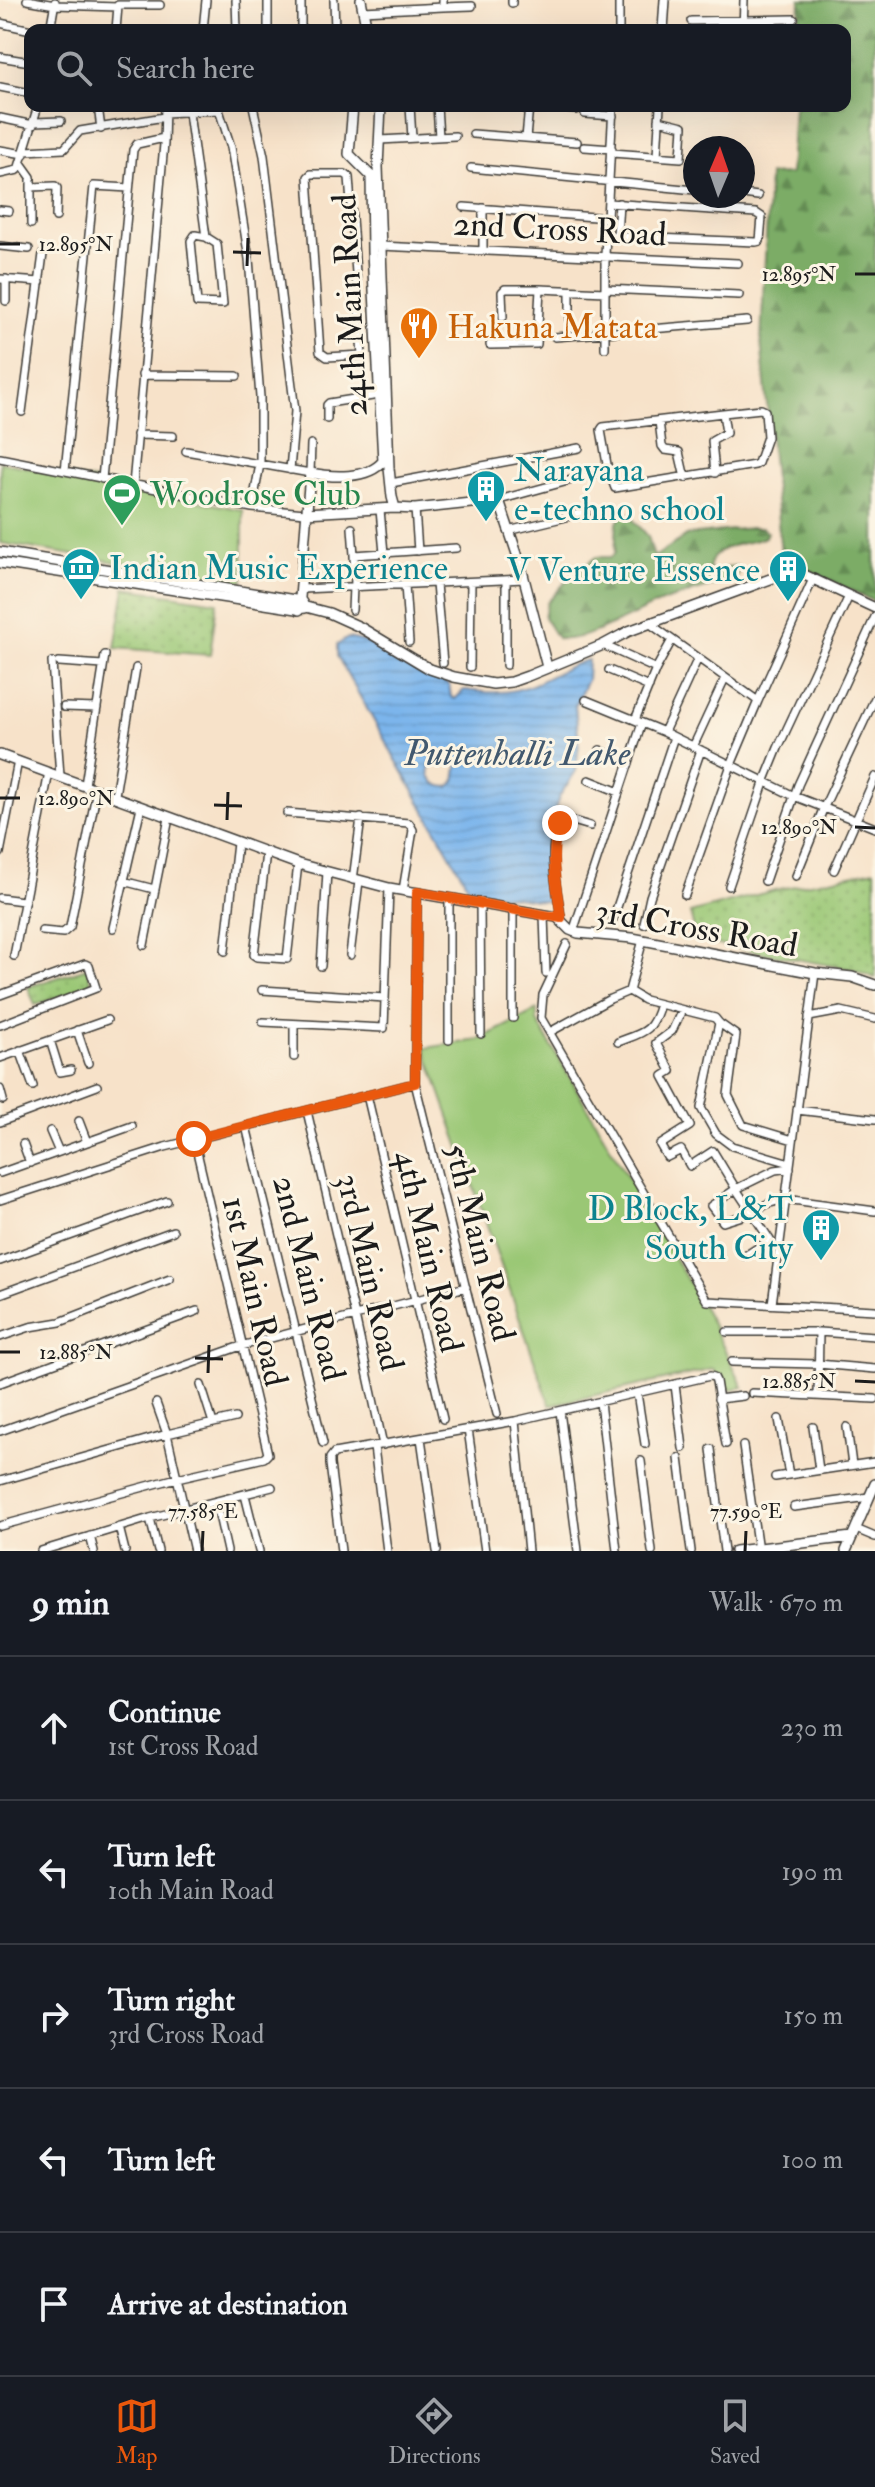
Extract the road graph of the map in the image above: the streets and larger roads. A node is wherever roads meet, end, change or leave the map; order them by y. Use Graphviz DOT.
graph roads {
  1 [pos="27,0"];
  2 [pos="206,0"];
  3 [pos="236,0"];
  4 [pos="268,0"];
  5 [pos="301,0"];
  6 [pos="334,0"];
  7 [pos="619,0"];
  8 [pos="665,0"];
  9 [pos="744,0"];
  10 [pos="55,2"];
  11 [pos="118,4"];
  12 [pos="443,4"];
  13 [pos="160,5"];
  14 [pos="362,5"];
  15 [pos="472,6"];
  16 [pos="794,19"];
  17 [pos="691,21"];
  18 [pos="0,23"];
  19 [pos="51,24"];
  20 [pos="116,24"];
  21 [pos="204,24"];
  22 [pos="237,24"];
  23 [pos="268,24"];
  24 [pos="301,24"];
  25 [pos="335,24"];
  26 [pos="619,24"];
  27 [pos="663,24"];
  28 [pos="730,24"];
  29 [pos="743,24"];
  30 [pos="752,24"];
  31 [pos="24,28"];
  32 [pos="0,57"];
  33 [pos="24,61"];
  34 [pos="0,87"];
  35 [pos="24,92"];
  36 [pos="36,112"];
  37 [pos="99,112"];
  38 [pos="165,112"];
  39 [pos="194,112"];
  40 [pos="220,112"];
  41 [pos="254,112"];
  42 [pos="352,112"];
  43 [pos="381,112"];
  44 [pos="410,112"];
  45 [pos="437,112"];
  46 [pos="528,112"];
  47 [pos="593,112"];
  48 [pos="613,112"];
  49 [pos="660,112"];
  50 [pos="189,113"];
  51 [pos="613,116"];
  52 [pos="0,118"];
  53 [pos="659,120"];
  54 [pos="61,121"];
  55 [pos="33,123"];
  56 [pos="101,129"];
  57 [pos="473,134"];
  58 [pos="455,136"];
  59 [pos="439,137"];
  60 [pos="164,138"];
  61 [pos="412,138"];
  62 [pos="526,138"];
  63 [pos="380,140"];
  64 [pos="0,150"];
  65 [pos="612,151"];
  66 [pos="24,153"];
  67 [pos="657,156"];
  68 [pos="21,163"];
  69 [pos="471,168"];
  70 [pos="0,174"];
  71 [pos="609,182"];
  72 [pos="31,187"];
  73 [pos="129,188"];
  74 [pos="683,189"];
  75 [pos="755,196"];
  76 [pos="758,196"];
  77 [pos="608,203"];
  78 [pos="619,203"];
  79 [pos="464,207"];
  80 [pos="483,208"];
  81 [pos="56,217"];
  82 [pos="608,218"];
  83 [pos="31,224"];
  84 [pos="606,236"];
  85 [pos="617,236"];
  86 [pos="206,237"];
  87 [pos="0,246"];
  88 [pos="380,246"];
  89 [pos="29,249"];
  90 [pos="483,251"];
  91 [pos="43,254"];
  92 [pos="605,255"];
  93 [pos="355,260"];
  94 [pos="738,263"];
  95 [pos="373,265"];
  96 [pos="356,270"];
  97 [pos="3,279"];
  98 [pos="40,282"];
  99 [pos="540,289"];
  100 [pos="570,291"];
  101 [pos="605,291"];
  102 [pos="739,295"];
  103 [pos="6,301"];
  104 [pos="503,317"];
  105 [pos="747,321"];
  106 [pos="570,324"];
  107 [pos="605,331"];
  108 [pos="555,337"];
  109 [pos="490,345"];
  110 [pos="605,348"];
  111 [pos="362,355"];
  112 [pos="343,360"];
  113 [pos="142,375"];
  114 [pos="237,376"];
  115 [pos="379,395"];
  116 [pos="22,412"];
  117 [pos="723,413"];
  118 [pos="327,419"];
  119 [pos="659,421"];
  120 [pos="137,435"];
  121 [pos="173,436"];
  122 [pos="311,444"];
  123 [pos="579,448"];
  124 [pos="186,451"];
  125 [pos="0,458"];
  126 [pos="388,463"];
  127 [pos="260,464"];
  128 [pos="290,470"];
  129 [pos="608,470"];
  130 [pos="65,471"];
  131 [pos="310,473"];
  132 [pos="715,473"];
  133 [pos="685,478"];
  134 [pos="102,479"];
  135 [pos="391,483"];
  136 [pos="133,485"];
  137 [pos="499,500"];
  138 [pos="252,508"];
  139 [pos="395,508"];
  140 [pos="415,509"];
  141 [pos="380,510"];
  142 [pos="587,512"];
  143 [pos="305,513"];
  144 [pos="352,528"];
  145 [pos="508,531"];
  146 [pos="456,548"];
  147 [pos="418,551"];
  148 [pos="0,552"];
  149 [pos="384,553"];
  150 [pos="354,555"];
  151 [pos="0,563"];
  152 [pos="524,579"];
  153 [pos="813,579"];
  154 [pos="506,581"];
  155 [pos="471,582"];
  156 [pos="436,584"];
  157 [pos="405,585"];
  158 [pos="354,587"];
  159 [pos="302,589"];
  160 [pos="849,596"];
  161 [pos="302,606"];
  162 [pos="875,608"];
  163 [pos="352,610"];
  164 [pos="875,617"];
  165 [pos="649,623"];
  166 [pos="672,640"];
  167 [pos="409,642"];
  168 [pos="603,645"];
  169 [pos="105,655"];
  170 [pos="698,658"];
  171 [pos="443,663"];
  172 [pos="103,665"];
  173 [pos="506,665"];
  174 [pos="470,667"];
  175 [pos="547,667"];
  176 [pos="136,668"];
  177 [pos="656,669"];
  178 [pos="609,670"];
  179 [pos="725,678"];
  180 [pos="649,687"];
  181 [pos="875,698"];
  182 [pos="586,700"];
  183 [pos="758,701"];
  184 [pos="64,707"];
  185 [pos="97,708"];
  186 [pos="638,722"];
  187 [pos="664,732"];
  188 [pos="674,737"];
  189 [pos="697,748"];
  190 [pos="600,750"];
  191 [pos="0,755"];
  192 [pos="18,761"];
  193 [pos="629,764"];
  194 [pos="731,765"];
  195 [pos="49,772"];
  196 [pos="60,776"];
  197 [pos="875,777"];
  198 [pos="589,780"];
  199 [pos="765,780"];
  200 [pos="85,785"];
  201 [pos="97,789"];
  202 [pos="619,792"];
  203 [pos="115,795"];
  204 [pos="794,796"];
  205 [pos="141,807"];
  206 [pos="824,807"];
  207 [pos="287,813"];
  208 [pos="169,818"];
  209 [pos="361,818"];
  210 [pos="855,821"];
  211 [pos="590,826"];
  212 [pos="875,828"];
  213 [pos="237,843"];
  214 [pos="0,853"];
  215 [pos="266,853"];
  216 [pos="298,864"];
  217 [pos="834,870"];
  218 [pos="327,872"];
  219 [pos="796,876"];
  220 [pos="356,880"];
  221 [pos="123,881"];
  222 [pos="765,881"];
  223 [pos="729,886"];
  224 [pos="389,888"];
  225 [pos="154,889"];
  226 [pos="403,890"];
  227 [pos="417,892"];
  228 [pos="685,895"];
  229 [pos="0,898"];
  230 [pos="449,898"];
  231 [pos="23,901"];
  232 [pos="480,902"];
  233 [pos="513,908"];
  234 [pos="544,915"];
  235 [pos="561,918"];
  236 [pos="613,919"];
  237 [pos="644,924"];
  238 [pos="113,928"];
  239 [pos="42,931"];
  240 [pos="573,932"];
  241 [pos="643,940"];
  242 [pos="567,944"];
  243 [pos="144,945"];
  244 [pos="225,951"];
  245 [pos="350,955"];
  246 [pos="14,956"];
  247 [pos="321,966"];
  248 [pos="546,973"];
  249 [pos="815,973"];
  250 [pos="875,985"];
  251 [pos="262,990"];
  252 [pos="629,991"];
  253 [pos="0,995"];
  254 [pos="385,998"];
  255 [pos="660,1004"];
  256 [pos="682,1010"];
  257 [pos="809,1017"];
  258 [pos="513,1018"];
  259 [pos="875,1019"];
  260 [pos="107,1020"];
  261 [pos="263,1022"];
  262 [pos="719,1023"];
  263 [pos="294,1024"];
  264 [pos="0,1025"];
  265 [pos="77,1030"];
  266 [pos="550,1032"];
  267 [pos="481,1034"];
  268 [pos="50,1040"];
  269 [pos="449,1040"];
  270 [pos="618,1042"];
  271 [pos="20,1050"];
  272 [pos="294,1057"];
  273 [pos="0,1058"];
  274 [pos="88,1063"];
  275 [pos="71,1070"];
  276 [pos="415,1083"];
  277 [pos="33,1086"];
  278 [pos="97,1086"];
  279 [pos="0,1089"];
  280 [pos="367,1095"];
  281 [pos="3,1100"];
  282 [pos="797,1110"];
  283 [pos="307,1111"];
  284 [pos="875,1119"];
  285 [pos="79,1121"];
  286 [pos="0,1122"];
  287 [pos="132,1126"];
  288 [pos="246,1126"];
  289 [pos="50,1131"];
  290 [pos="194,1139"];
  291 [pos="793,1140"];
  292 [pos="87,1142"];
  293 [pos="23,1144"];
  294 [pos="59,1152"];
  295 [pos="30,1163"];
  296 [pos="790,1165"];
  297 [pos="1,1171"];
  298 [pos="736,1189"];
  299 [pos="785,1199"];
  300 [pos="0,1200"];
  301 [pos="167,1201"];
  302 [pos="875,1211"];
  303 [pos="752,1213"];
  304 [pos="173,1231"];
  305 [pos="745,1256"];
  306 [pos="0,1261"];
  307 [pos="170,1279"];
  308 [pos="466,1287"];
  309 [pos="0,1294"];
  310 [pos="416,1300"];
  311 [pos="772,1304"];
  312 [pos="875,1310"];
  313 [pos="197,1311"];
  314 [pos="355,1316"];
  315 [pos="296,1331"];
  316 [pos="727,1332"];
  317 [pos="819,1332"];
  318 [pos="875,1336"];
  319 [pos="0,1337"];
  320 [pos="241,1346"];
  321 [pos="732,1362"];
  322 [pos="818,1364"];
  323 [pos="875,1369"];
  324 [pos="0,1383"];
  325 [pos="201,1385"];
  326 [pos="675,1385"];
  327 [pos="637,1393"];
  328 [pos="752,1393"];
  329 [pos="743,1396"];
  330 [pos="818,1396"];
  331 [pos="718,1399"];
  332 [pos="875,1399"];
  333 [pos="600,1402"];
  334 [pos="156,1403"];
  335 [pos="560,1411"];
  336 [pos="497,1414"];
  337 [pos="235,1418"];
  338 [pos="443,1419"];
  339 [pos="779,1419"];
  340 [pos="515,1421"];
  341 [pos="213,1423"];
  342 [pos="813,1427"];
  343 [pos="847,1427"];
  344 [pos="468,1429"];
  345 [pos="0,1431"];
  346 [pos="167,1434"];
  347 [pos="421,1438"];
  348 [pos="323,1443"];
  349 [pos="645,1444"];
  350 [pos="726,1444"];
  351 [pos="378,1446"];
  352 [pos="743,1446"];
  353 [pos="683,1448"];
  354 [pos="711,1449"];
  355 [pos="679,1458"];
  356 [pos="641,1461"];
  357 [pos="875,1462"];
  358 [pos="852,1465"];
  359 [pos="819,1470"];
  360 [pos="789,1475"];
  361 [pos="775,1477"];
  362 [pos="177,1478"];
  363 [pos="0,1481"];
  364 [pos="875,1484"];
  365 [pos="272,1487"];
  366 [pos="245,1495"];
  367 [pos="869,1497"];
  368 [pos="216,1502"];
  369 [pos="794,1507"];
  370 [pos="186,1509"];
  371 [pos="150,1518"];
  372 [pos="0,1526"];
  373 [pos="119,1527"];
  374 [pos="854,1533"];
  375 [pos="90,1536"];
  376 [pos="875,1537"];
  377 [pos="758,1550"];
  378 [pos="41,1551"];
  379 [pos="94,1551"];
  380 [pos="125,1551"];
  381 [pos="158,1551"];
  382 [pos="194,1551"];
  383 [pos="227,1551"];
  384 [pos="259,1551"];
  385 [pos="341,1551"];
  386 [pos="387,1551"];
  387 [pos="437,1551"];
  388 [pos="485,1551"];
  389 [pos="528,1551"];
  390 [pos="578,1551"];
  391 [pos="617,1551"];
  392 [pos="652,1551"];
  393 [pos="691,1551"];
  394 [pos="724,1551"];
  395 [pos="735,1551"];
  396 [pos="846,1551"];
  1 -- 10 [label="street"];
  2 -- 21 [label="street"];
  3 -- 22 [label="street"];
  4 -- 23 [label="street"];
  5 -- 24 [label="street"];
  6 -- 25 [label="street"];
  7 -- 26 [label="street"];
  8 -- 27 [label="street"];
  9 -- 29 [label="street"];
  10 -- 11 [label="street"];
  10 -- 19 [label="street"];
  11 -- 13 [label="street"];
  11 -- 20 [label="street"];
  12 -- 14 [label="street"];
  12 -- 15 [label="street"];
  16 -- 30 [label="street"];
  17 -- 28 [label="street"];
  18 -- 31 [label="street"];
  32 -- 33 [label="street"];
  34 -- 35 [label="street"];
  36 -- 55 [label="street"];
  37 -- 56 [label="street"];
  38 -- 50 [label="street"];
  38 -- 56 [label="street"];
  38 -- 60 [label="street"];
  39 -- 50 [label="street"];
  40 -- 127 [label="street"];
  41 -- 128 [label="street"];
  42 -- 95 [label="street, 24th Main Road"];
  43 -- 63 [label="street, 24th Main Road"];
  44 -- 61 [label="street"];
  45 -- 59 [label="street"];
  46 -- 62 [label="street"];
  47 -- 51 [label="street"];
  48 -- 51 [label="street"];
  49 -- 53 [label="street"];
  50 -- 86 [label="street"];
  51 -- 65 [label="street"];
  52 -- 55 [label="street"];
  53 -- 67 [label="street"];
  53 -- 67 [label="street"];
  54 -- 55 [label="street"];
  55 -- 66 [label="street"];
  56 -- 66 [label="street"];
  57 -- 62 [label="street"];
  58 -- 59 [label="street"];
  59 -- 61 [label="street"];
  60 -- 73 [label="street"];
  60 -- 113 [label="street"];
  61 -- 63 [label="street"];
  62 -- 65 [label="street"];
  63 -- 88 [label="street, 24th Main Road"];
  64 -- 66 [label="street"];
  65 -- 67 [label="street"];
  65 -- 71 [label="street"];
  66 -- 68 [label="street"];
  68 -- 70 [label="street"];
  68 -- 72 [label="street"];
  69 -- 71 [label="street"];
  71 -- 74 [label="street"];
  71 -- 77 [label="street"];
  72 -- 81 [label="street"];
  72 -- 83 [label="street"];
  73 -- 130 [label="street"];
  73 -- 134 [label="street"];
  75 -- 76 [label="street"];
  77 -- 78 [label="street"];
  77 -- 82 [label="street"];
  78 -- 85 [label="street"];
  78 -- 85 [label="street"];
  79 -- 80 [label="street"];
  80 -- 82 [label="street"];
  80 -- 90 [label="street"];
  82 -- 84 [label="street"];
  84 -- 85 [label="street"];
  84 -- 92 [label="street"];
  86 -- 86 [label="street"];
  87 -- 89 [label="street"];
  88 -- 90 [label="street, 2nd Cross Road"];
  88 -- 126 [label="street, 24th Main Road"];
  90 -- 92 [label="street, 2nd Cross Road"];
  91 -- 98 [label="street"];
  92 -- 94 [label="street, 2nd Cross Road"];
  92 -- 101 [label="street"];
  93 -- 95 [label="street"];
  93 -- 96 [label="street"];
  93 -- 111 [label="street"];
  95 -- 96 [label="street"];
  95 -- 115 [label="street, 24th Main Road"];
  96 -- 111 [label="street"];
  97 -- 98 [label="street"];
  97 -- 103 [label="street"];
  98 -- 116 [label="street"];
  99 -- 100 [label="street"];
  99 -- 104 [label="street"];
  99 -- 109 [label="street"];
  100 -- 101 [label="street"];
  100 -- 106 [label="street"];
  101 -- 102 [label="street"];
  101 -- 107 [label="street"];
  105 -- 107 [label="street"];
  107 -- 108 [label="street"];
  107 -- 110 [label="street"];
  111 -- 112 [label="street"];
  113 -- 114 [label="street"];
  113 -- 120 [label="street"];
  115 -- 118 [label="street"];
  115 -- 126 [label="street, 24th Main Road"];
  117 -- 119 [label="street"];
  117 -- 132 [label="street"];
  117 -- 132 [label="street"];
  119 -- 129 [label="street"];
  119 -- 133 [label="street"];
  120 -- 121 [label="street"];
  120 -- 136 [label="street"];
  122 -- 131 [label="street"];
  123 -- 135 [label="street"];
  124 -- 127 [label="street"];
  125 -- 130 [label="street"];
  126 -- 131 [label="street, 24th Main Road"];
  126 -- 135 [label="street, 24th Main Road"];
  127 -- 128 [label="street"];
  127 -- 138 [label="street"];
  128 -- 131 [label="street"];
  129 -- 133 [label="street"];
  129 -- 137 [label="street"];
  130 -- 134 [label="street"];
  131 -- 143 [label="street"];
  132 -- 133 [label="street"];
  134 -- 136 [label="street"];
  135 -- 139 [label="street, 24th Main Road"];
  136 -- 138 [label="street"];
  137 -- 140 [label="street"];
  137 -- 145 [label="street"];
  138 -- 143 [label="street"];
  139 -- 140 [label="street"];
  139 -- 141 [label="street"];
  140 -- 147 [label="street"];
  141 -- 143 [label="street"];
  141 -- 149 [label="street"];
  142 -- 145 [label="street"];
  143 -- 159 [label="street"];
  144 -- 150 [label="street"];
  145 -- 152 [label="street"];
  146 -- 147 [label="street"];
  147 -- 149 [label="street"];
  148 -- 161 [label="street"];
  149 -- 150 [label="street"];
  150 -- 158 [label="street"];
  151 -- 161 [label="street"];
  152 -- 154 [label="street"];
  152 -- 175 [label="street"];
  153 -- 160 [label="street"];
  153 -- 165 [label="street"];
  153 -- 183 [label="street"];
  154 -- 155 [label="street"];
  154 -- 173 [label="street"];
  155 -- 156 [label="street"];
  155 -- 174 [label="street"];
  156 -- 157 [label="street"];
  156 -- 171 [label="street"];
  157 -- 158 [label="street"];
  157 -- 167 [label="street"];
  158 -- 159 [label="street"];
  158 -- 163 [label="street"];
  159 -- 161 [label="street"];
  160 -- 162 [label="street"];
  160 -- 199 [label="street"];
  161 -- 175 [label="street"];
  164 -- 204 [label="street"];
  165 -- 166 [label="street"];
  165 -- 168 [label="street"];
  166 -- 170 [label="street"];
  166 -- 177 [label="street"];
  168 -- 175 [label="street"];
  168 -- 177 [label="street"];
  169 -- 172 [label="street"];
  170 -- 179 [label="street"];
  170 -- 187 [label="street"];
  172 -- 185 [label="street"];
  172 -- 196 [label="street"];
  176 -- 203 [label="street"];
  177 -- 180 [label="street"];
  178 -- 180 [label="street"];
  179 -- 183 [label="street"];
  179 -- 189 [label="street"];
  180 -- 186 [label="street"];
  181 -- 206 [label="street"];
  182 -- 186 [label="street"];
  183 -- 194 [label="street"];
  184 -- 185 [label="street"];
  185 -- 200 [label="street"];
  186 -- 187 [label="street"];
  186 -- 193 [label="street"];
  187 -- 188 [label="street"];
  188 -- 189 [label="street"];
  188 -- 236 [label="street"];
  189 -- 194 [label="street"];
  189 -- 237 [label="street"];
  190 -- 193 [label="street"];
  191 -- 192 [label="street"];
  192 -- 195 [label="street"];
  192 -- 214 [label="street"];
  193 -- 202 [label="street"];
  194 -- 199 [label="street"];
  194 -- 228 [label="street"];
  195 -- 196 [label="street"];
  195 -- 231 [label="street"];
  196 -- 200 [label="street"];
  197 -- 210 [label="street"];
  198 -- 202 [label="street"];
  199 -- 204 [label="street"];
  199 -- 223 [label="street"];
  200 -- 201 [label="street"];
  201 -- 203 [label="street"];
  201 -- 239 [label="street"];
  202 -- 240 [label="street"];
  203 -- 205 [label="street"];
  204 -- 206 [label="street"];
  204 -- 222 [label="street"];
  205 -- 208 [label="street"];
  205 -- 221 [label="street"];
  206 -- 210 [label="street"];
  206 -- 219 [label="street"];
  207 -- 209 [label="street"];
  208 -- 213 [label="street"];
  208 -- 225 [label="street"];
  209 -- 220 [label="street"];
  209 -- 226 [label="street"];
  210 -- 212 [label="street"];
  210 -- 217 [label="street"];
  211 -- 235 [label="street"];
  213 -- 215 [label="street"];
  213 -- 244 [label="street"];
  215 -- 216 [label="street"];
  215 -- 216 [label="street"];
  216 -- 218 [label="street"];
  218 -- 220 [label="street, 3rd Cross Road"];
  218 -- 247 [label="street"];
  220 -- 224 [label="street, 3rd Cross Road"];
  220 -- 245 [label="street"];
  221 -- 225 [label="street"];
  221 -- 238 [label="street"];
  224 -- 226 [label="street, 3rd Cross Road"];
  224 -- 254 [label="street"];
  225 -- 243 [label="street"];
  226 -- 227 [label="street, 3rd Cross Road"];
  227 -- 230 [label="street, 3rd Cross Road"];
  227 -- 276 [label="street, 5th Main Road"];
  229 -- 231 [label="street"];
  230 -- 232 [label="street, 3rd Cross Road"];
  230 -- 269 [label="street"];
  231 -- 246 [label="street"];
  232 -- 233 [label="street, 3rd Cross Road"];
  232 -- 267 [label="street"];
  233 -- 234 [label="street, 3rd Cross Road"];
  233 -- 258 [label="street"];
  234 -- 235 [label="street, 3rd Cross Road"];
  234 -- 248 [label="street"];
  235 -- 240 [label="street, 3rd Cross Road"];
  240 -- 241 [label="street, 3rd Cross Road"];
  241 -- 249 [label="street, 3rd Cross Road"];
  241 -- 252 [label="street"];
  242 -- 266 [label="street"];
  249 -- 250 [label="street, 3rd Cross Road"];
  249 -- 257 [label="street"];
  251 -- 254 [label="street"];
  252 -- 255 [label="street"];
  252 -- 266 [label="street"];
  253 -- 264 [label="street"];
  254 -- 263 [label="street"];
  255 -- 256 [label="street"];
  255 -- 270 [label="street"];
  256 -- 262 [label="street"];
  256 -- 298 [label="street"];
  257 -- 259 [label="street"];
  257 -- 282 [label="street"];
  260 -- 265 [label="street"];
  261 -- 263 [label="street"];
  262 -- 291 [label="street"];
  262 -- 296 [label="street"];
  263 -- 272 [label="street"];
  265 -- 268 [label="street"];
  265 -- 274 [label="street"];
  266 -- 311 [label="street"];
  268 -- 271 [label="street"];
  268 -- 275 [label="street"];
  271 -- 273 [label="street"];
  271 -- 277 [label="street"];
  276 -- 280 [label="street"];
  276 -- 308 [label="street, 5th Main Road"];
  278 -- 286 [label="street"];
  279 -- 281 [label="street"];
  280 -- 283 [label="street"];
  280 -- 310 [label="street, 4th Main Road"];
  282 -- 284 [label="street"];
  282 -- 291 [label="street"];
  283 -- 288 [label="street"];
  283 -- 314 [label="street, 3rd Main Road"];
  285 -- 292 [label="street"];
  287 -- 292 [label="street"];
  288 -- 290 [label="street"];
  288 -- 315 [label="street, 2nd Main Road"];
  289 -- 294 [label="street"];
  290 -- 300 [label="street"];
  290 -- 320 [label="street, 1st Main Road"];
  291 -- 296 [label="street"];
  292 -- 294 [label="street"];
  293 -- 295 [label="street"];
  294 -- 295 [label="street"];
  295 -- 297 [label="street"];
  296 -- 298 [label="street"];
  296 -- 299 [label="street"];
  298 -- 303 [label="street"];
  298 -- 303 [label="street"];
  299 -- 302 [label="street"];
  299 -- 303 [label="street"];
  299 -- 311 [label="street"];
  301 -- 306 [label="street"];
  303 -- 305 [label="street"];
  304 -- 309 [label="street"];
  307 -- 319 [label="street"];
  308 -- 310 [label="street"];
  308 -- 336 [label="street, 5th Main Road"];
  310 -- 314 [label="street"];
  310 -- 338 [label="street, 4th Main Road"];
  311 -- 312 [label="street"];
  313 -- 324 [label="street"];
  314 -- 315 [label="street"];
  314 -- 351 [label="street, 3rd Main Road"];
  315 -- 320 [label="street"];
  315 -- 348 [label="street, 2nd Main Road"];
  316 -- 317 [label="street"];
  317 -- 318 [label="street"];
  317 -- 322 [label="street"];
  320 -- 345 [label="street"];
  320 -- 362 [label="street, 1st Main Road"];
  321 -- 322 [label="street"];
  322 -- 323 [label="street"];
  322 -- 330 [label="street"];
  325 -- 341 [label="street"];
  326 -- 327 [label="street"];
  326 -- 331 [label="street"];
  326 -- 353 [label="street"];
  327 -- 333 [label="street"];
  327 -- 349 [label="street"];
  328 -- 330 [label="street"];
  329 -- 331 [label="street"];
  330 -- 332 [label="street"];
  331 -- 350 [label="street"];
  333 -- 335 [label="street"];
  333 -- 391 [label="street"];
  334 -- 346 [label="street"];
  335 -- 340 [label="street"];
  335 -- 390 [label="street"];
  337 -- 341 [label="street, 1st Main Road"];
  339 -- 360 [label="street"];
  340 -- 344 [label="street"];
  340 -- 389 [label="street"];
  341 -- 346 [label="street, 1st Main Road"];
  342 -- 359 [label="street"];
  343 -- 358 [label="street"];
  344 -- 347 [label="street"];
  344 -- 388 [label="street"];
  346 -- 362 [label="street"];
  346 -- 363 [label="street, 1st Main Road"];
  347 -- 351 [label="street"];
  347 -- 387 [label="street"];
  351 -- 385 [label="street"];
  351 -- 386 [label="street, 3rd Main Road"];
  352 -- 377 [label="street"];
  354 -- 394 [label="street"];
  355 -- 393 [label="street"];
  356 -- 392 [label="street"];
  357 -- 358 [label="street"];
  358 -- 359 [label="street"];
  359 -- 360 [label="street"];
  360 -- 361 [label="street"];
  362 -- 370 [label="street"];
  362 -- 372 [label="street"];
  364 -- 367 [label="street"];
  365 -- 366 [label="street"];
  366 -- 368 [label="street"];
  366 -- 384 [label="street"];
  367 -- 369 [label="street"];
  367 -- 374 [label="street"];
  368 -- 370 [label="street"];
  368 -- 383 [label="street"];
  370 -- 371 [label="street"];
  370 -- 382 [label="street"];
  371 -- 373 [label="street"];
  371 -- 381 [label="street"];
  373 -- 375 [label="street"];
  373 -- 380 [label="street"];
  374 -- 376 [label="street"];
  374 -- 377 [label="street"];
  374 -- 396 [label="street"];
  375 -- 378 [label="street"];
  375 -- 379 [label="street"];
  377 -- 395 [label="street"];
}
